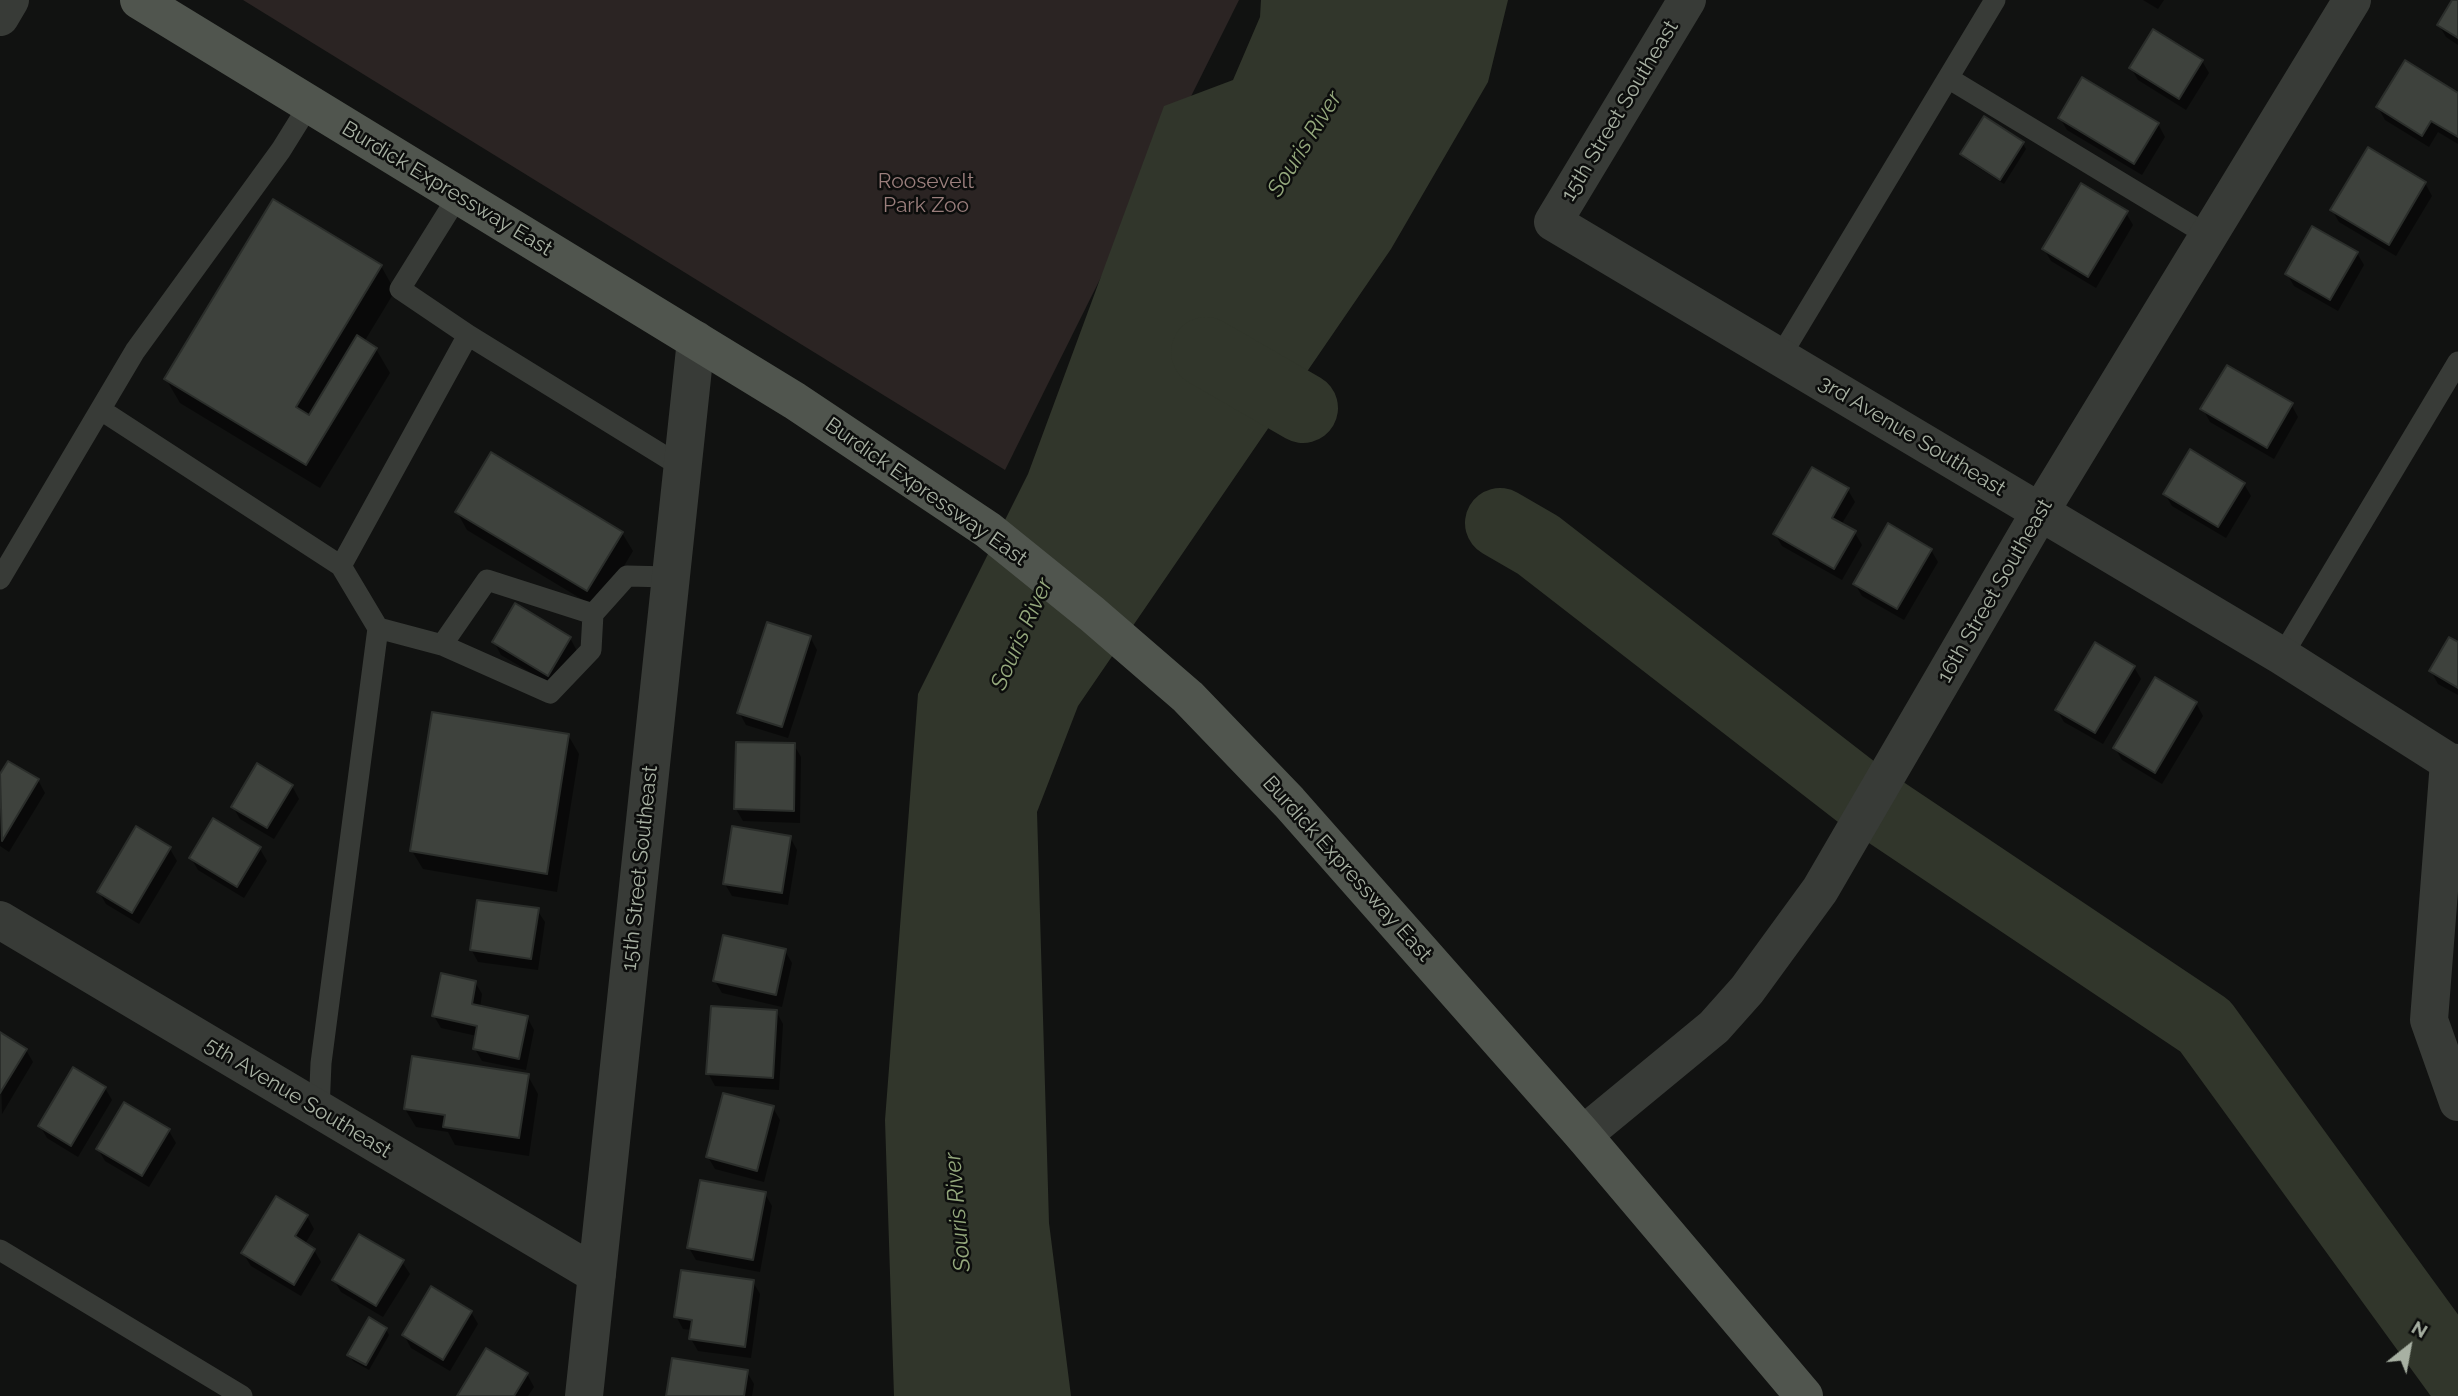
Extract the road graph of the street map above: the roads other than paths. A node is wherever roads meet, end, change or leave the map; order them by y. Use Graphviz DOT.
graph roads {
  1 [pos="10,0"];
  2 [pos="139,0"];
  3 [pos="1687,0"];
  4 [pos="1995,0"];
  5 [pos="2352,0"];
  6 [pos="0,17"];
  7 [pos="1948,78"];
  8 [pos="309,105"];
  9 [pos="458,196"];
  10 [pos="1552,222"];
  11 [pos="2209,236"];
  12 [pos="468,335"];
  13 [pos="696,340"];
  14 [pos="1780,358"];
  15 [pos="2458,362"];
  16 [pos="101,410"];
  17 [pos="682,467"];
  18 [pos="2040,512"];
  19 [pos="341,566"];
  20 [pos="670,577"];
  21 [pos="0,579"];
  22 [pos="593,614"];
  23 [pos="378,628"];
  24 [pos="442,645"];
  25 [pos="2281,656"];
  26 [pos="2453,763"];
  27 [pos="0,920"];
  28 [pos="2458,1102"];
  29 [pos="319,1110"];
  30 [pos="1583,1136"];
  31 [pos="0,1250"];
  32 [pos="597,1275"];
  33 [pos="242,1396"];
  34 [pos="584,1396"];
  35 [pos="1804,1396"];
  1 -- 6 [label="street"];
  2 -- 8 [label="main road, Burdick Expressway East"];
  3 -- 10 [label="street, 15th Street Southeast"];
  4 -- 7 [label="lane"];
  5 -- 11 [label="street, 16th Street Southeast"];
  7 -- 11 [label="lane"];
  7 -- 14 [label="lane"];
  8 -- 9 [label="main road, Burdick Expressway East"];
  8 -- 16 [label="lane"];
  9 -- 12 [label="lane"];
  9 -- 13 [label="main road, Burdick Expressway East"];
  10 -- 14 [label="street, 3rd Avenue Southeast"];
  11 -- 18 [label="street, 16th Street Southeast"];
  12 -- 17 [label="lane"];
  12 -- 19 [label="lane"];
  13 -- 17 [label="street, 15th Street Southeast"];
  13 -- 30 [label="main road, Burdick Expressway East"];
  14 -- 18 [label="street, 3rd Avenue Southeast"];
  15 -- 25 [label="lane"];
  16 -- 19 [label="lane"];
  16 -- 21 [label="lane"];
  17 -- 20 [label="street, 15th Street Southeast"];
  18 -- 25 [label="street, 3rd Avenue Southeast"];
  18 -- 30 [label="street, 16th Street Southeast"];
  19 -- 23 [label="lane"];
  20 -- 22 [label="lane"];
  20 -- 32 [label="street, 15th Street Southeast"];
  22 -- 24 [label="lane"];
  22 -- 24 [label="lane"];
  23 -- 24 [label="lane"];
  23 -- 29 [label="lane"];
  25 -- 26 [label="street, 3rd Avenue Southeast"];
  26 -- 28 [label="street"];
  27 -- 29 [label="street, 5th Avenue Southeast"];
  29 -- 32 [label="street, 5th Avenue Southeast"];
  30 -- 35 [label="main road, Burdick Expressway East"];
  31 -- 33 [label="lane"];
  32 -- 34 [label="street, 15th Street Southeast"];
}
